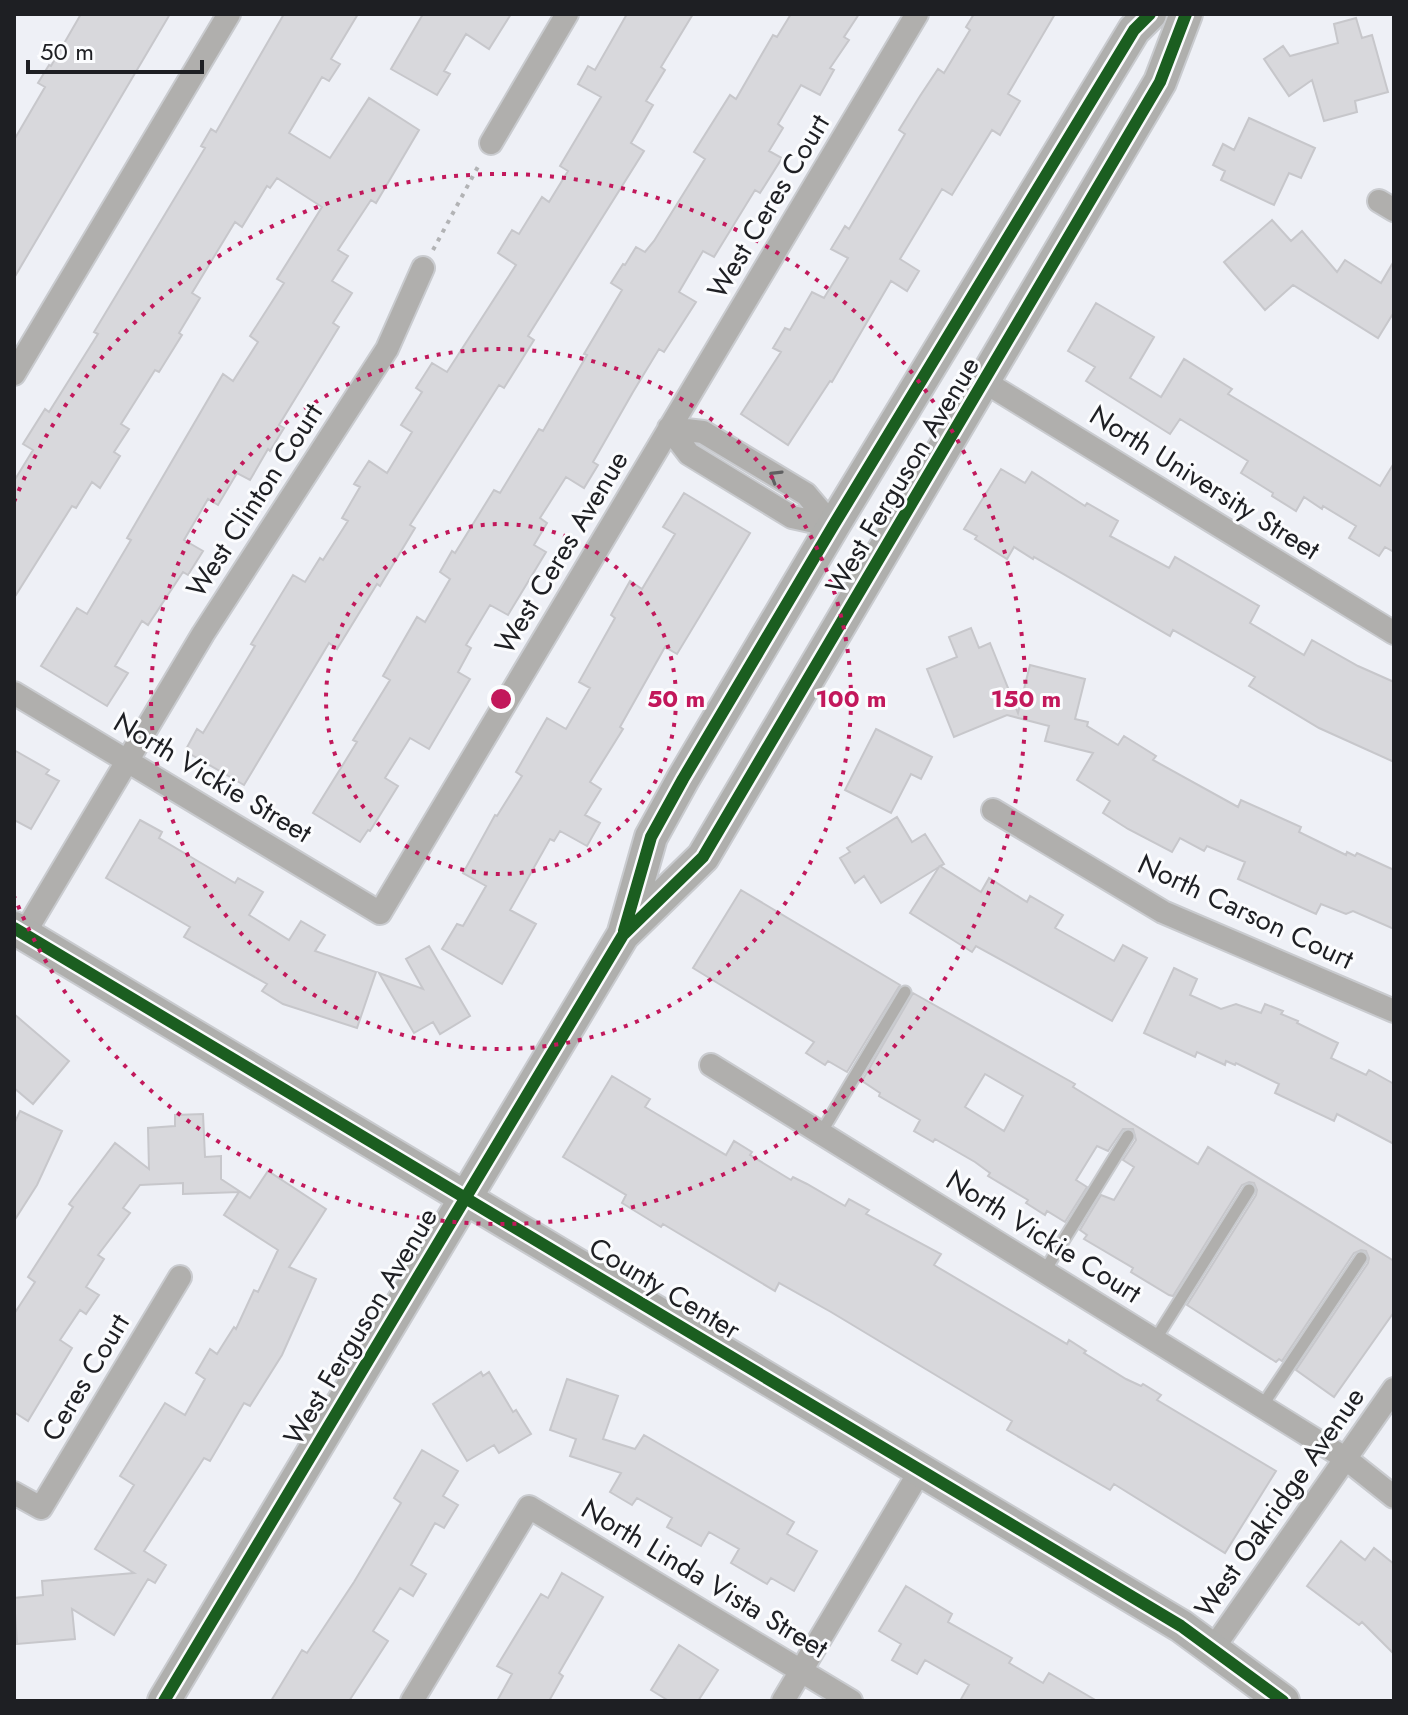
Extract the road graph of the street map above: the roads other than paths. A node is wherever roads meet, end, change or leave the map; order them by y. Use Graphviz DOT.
graph roads {
  1 [pos="229,14"];
  2 [pos="567,14"];
  3 [pos="917,14"];
  4 [pos="1150,14"];
  5 [pos="1186,14"];
  6 [pos="491,143"];
  7 [pos="423,268"];
  8 [pos="14,374"];
  9 [pos="985,382"];
  10 [pos="669,428"];
  11 [pos="833,526"];
  12 [pos="1394,633"];
  13 [pos="14,693"];
  14 [pos="127,761"];
  15 [pos="993,810"];
  16 [pos="380,913"];
  17 [pos="19,931"];
  18 [pos="623,935"];
  19 [pos="905,992"];
  20 [pos="1394,1011"];
  21 [pos="711,1065"];
  22 [pos="821,1133"];
  23 [pos="1128,1136"];
  24 [pos="1249,1190"];
  25 [pos="465,1196"];
  26 [pos="1361,1258"];
  27 [pos="1044,1272"];
  28 [pos="180,1277"];
  29 [pos="1155,1340"];
  30 [pos="1394,1389"];
  31 [pos="1262,1406"];
  32 [pos="1345,1458"];
  33 [pos="920,1471"];
  34 [pos="14,1493"];
  35 [pos="1394,1497"];
  36 [pos="1212,1650"];
  37 [pos="801,1671"];
  38 [pos="164,1701"];
  39 [pos="412,1701"];
  40 [pos="783,1701"];
  41 [pos="851,1701"];
  42 [pos="1283,1701"];
  1 -- 8 [label="street"];
  2 -- 6 [label="street"];
  3 -- 10 [label="street, West Ceres Court"];
  4 -- 11 [label="street, West Ferguson Avenue"];
  5 -- 9 [label="street, West Ferguson Avenue"];
  7 -- 14 [label="street, West Clinton Court"];
  9 -- 12 [label="street, North University Street"];
  9 -- 18 [label="street, West Ferguson Avenue"];
  10 -- 11 [label="street"];
  10 -- 16 [label="street, West Ceres Avenue"];
  11 -- 18 [label="street, West Ferguson Avenue"];
  13 -- 14 [label="street, North Vickie Street"];
  14 -- 16 [label="street, North Vickie Street"];
  14 -- 17 [label="street, West Clinton Court"];
  15 -- 20 [label="street, North Carson Court"];
  17 -- 25 [label="street, County Center"];
  18 -- 25 [label="street, West Ferguson Avenue"];
  19 -- 22 [label="lane"];
  21 -- 22 [label="street, North Vickie Court"];
  22 -- 27 [label="street, North Vickie Court"];
  23 -- 27 [label="lane"];
  24 -- 29 [label="lane"];
  25 -- 33 [label="street, County Center"];
  25 -- 38 [label="street, West Ferguson Avenue"];
  26 -- 31 [label="lane"];
  27 -- 29 [label="street, North Vickie Court"];
  28 -- 34 [label="street, Ceres Court"];
  29 -- 31 [label="street, North Vickie Court"];
  30 -- 32 [label="street, West Oakridge Avenue"];
  31 -- 32 [label="street, North Vickie Court"];
  32 -- 35 [label="street"];
  32 -- 36 [label="street, West Oakridge Avenue"];
  33 -- 36 [label="street, County Center"];
  33 -- 37 [label="street"];
  36 -- 42 [label="street, County Center"];
  37 -- 39 [label="street, North Linda Vista Street"];
  37 -- 40 [label="street"];
  37 -- 41 [label="street, North Linda Vista Street"];
}
